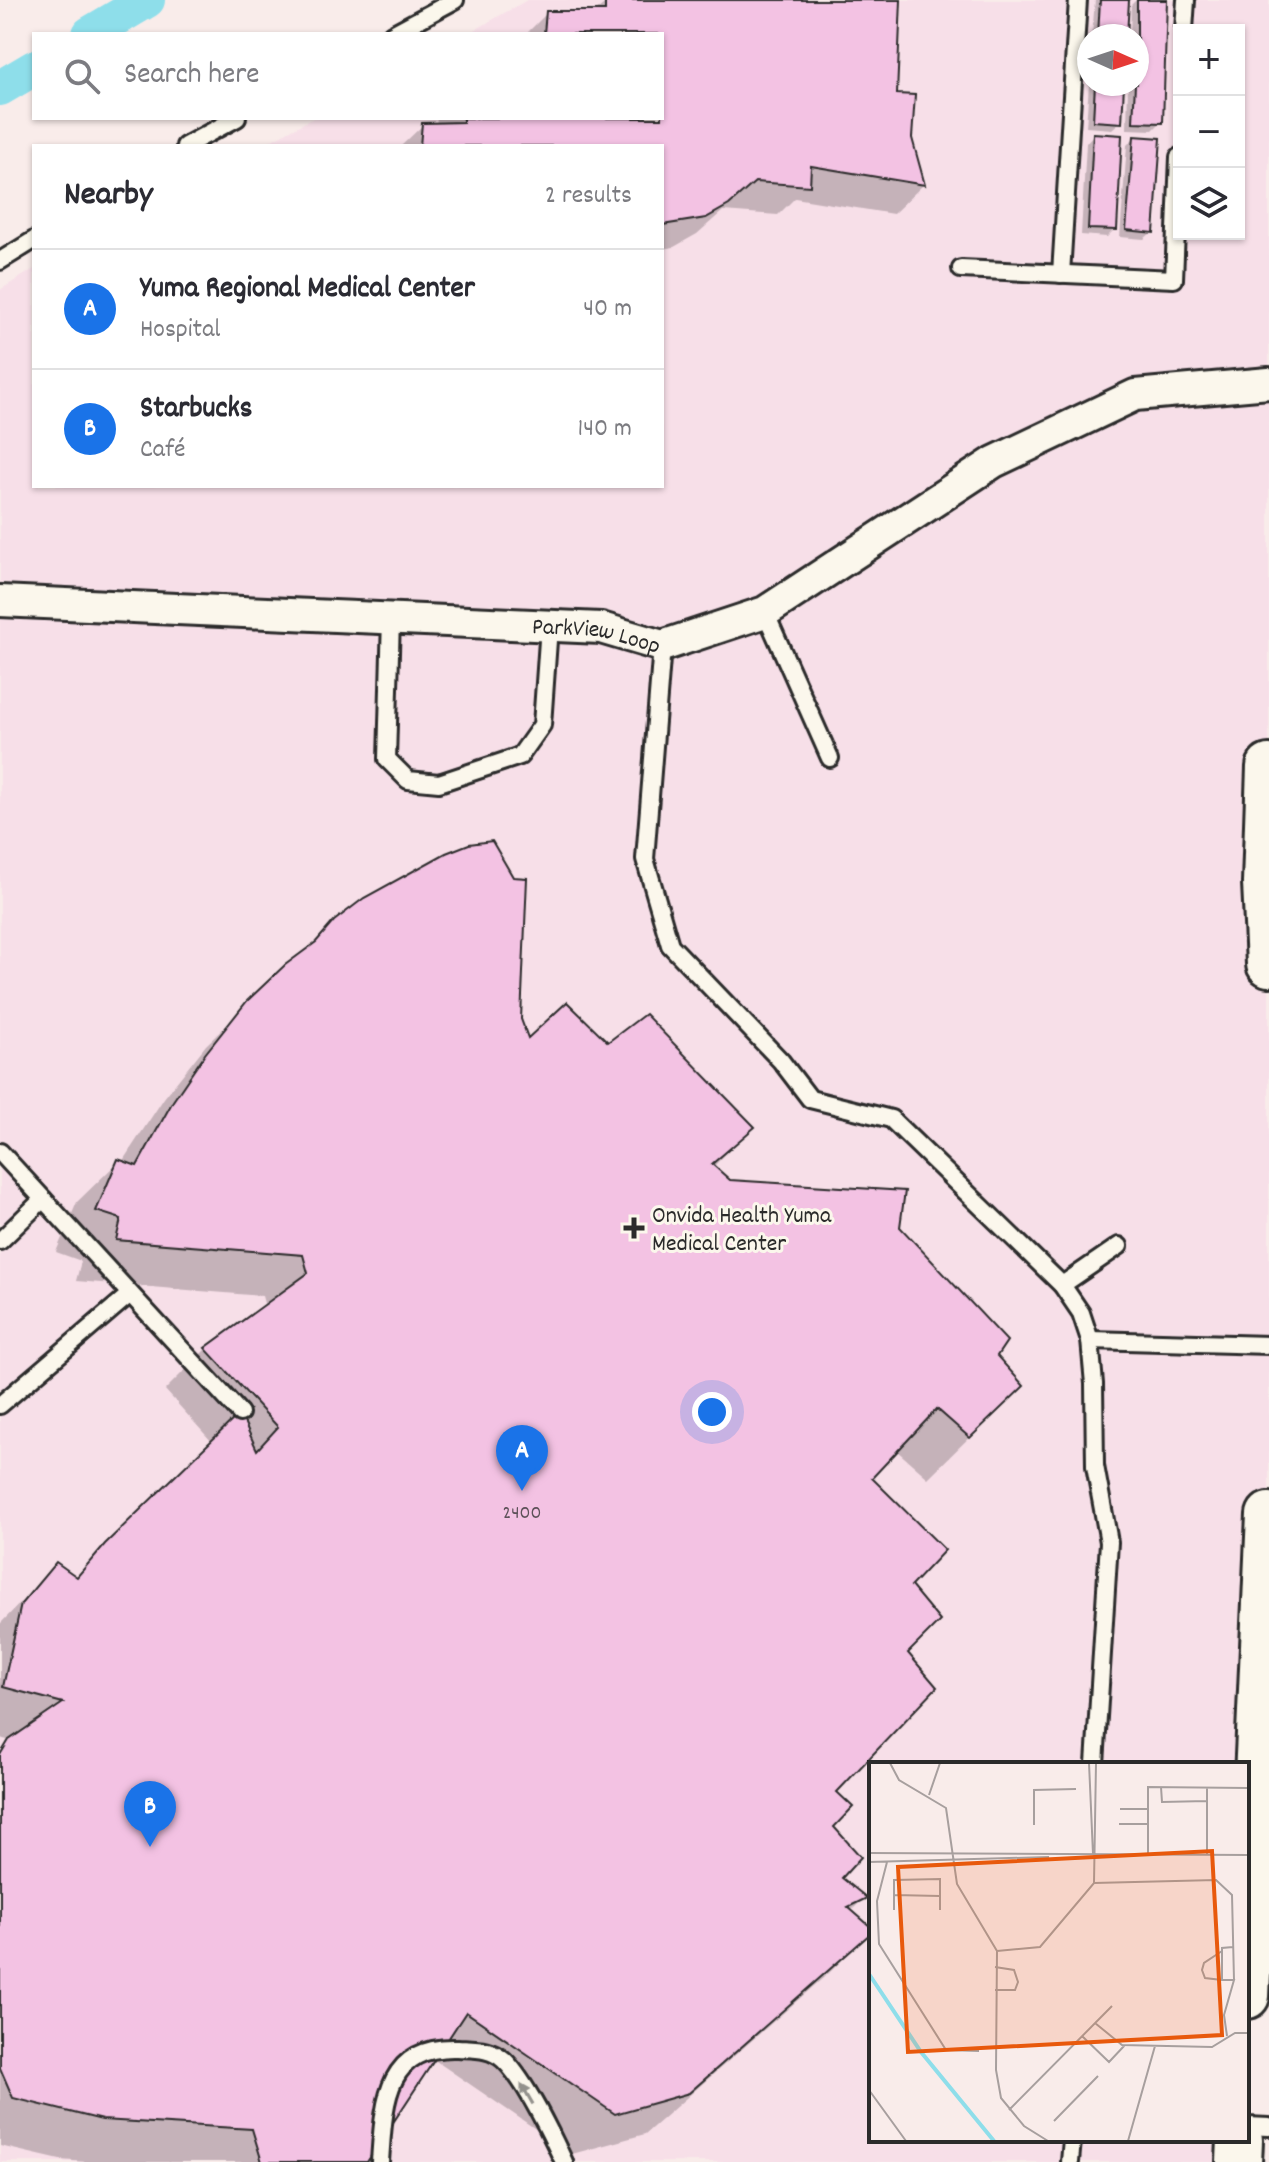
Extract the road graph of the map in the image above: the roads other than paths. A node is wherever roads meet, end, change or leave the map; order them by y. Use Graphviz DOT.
graph roads {
  1 [pos="455,0"];
  2 [pos="1078,0"];
  3 [pos="1186,0"];
  4 [pos="1184,24"];
  5 [pos="396,32"];
  6 [pos="233,120"];
  7 [pos="189,144"];
  8 [pos="1179,168"];
  9 [pos="32,241"];
  10 [pos="0,261"];
  11 [pos="961,269"];
  12 [pos="1061,274"];
  13 [pos="1269,383"];
  14 [pos="0,601"];
  15 [pos="765,612"];
  16 [pos="391,618"];
  17 [pos="549,626"];
  18 [pos="662,646"];
  19 [pos="830,758"];
  20 [pos="1269,767"];
  21 [pos="1269,964"];
  22 [pos="0,1152"];
  23 [pos="43,1199"];
  24 [pos="0,1241"];
  25 [pos="1119,1246"];
  26 [pos="1062,1285"];
  27 [pos="130,1294"];
  28 [pos="1090,1340"];
  29 [pos="1269,1345"];
  30 [pos="0,1405"];
  31 [pos="240,1413"];
  32 [pos="1269,1515"];
  33 [pos="1264,1718"];
  34 [pos="1095,1762"];
  35 [pos="1249,1963"];
  36 [pos="1249,2126"];
  37 [pos="1269,2127"];
  38 [pos="1072,2142"];
  39 [pos="1240,2142"];
  40 [pos="380,2162"];
  41 [pos="564,2162"];
  42 [pos="1070,2162"];
  43 [pos="1239,2162"];
  1 -- 5 [label="lane"];
  2 -- 12 [label="lane"];
  3 -- 4 [label="lane"];
  6 -- 7 [label="lane"];
  8 -- 12 [label="lane"];
  9 -- 10 [label="lane"];
  11 -- 12 [label="lane"];
  13 -- 15 [label="street, ParkView Loop"];
  14 -- 16 [label="street, ParkView Loop"];
  15 -- 18 [label="street, ParkView Loop"];
  15 -- 19 [label="lane"];
  16 -- 17 [label="street, ParkView Loop"];
  16 -- 17 [label="lane"];
  17 -- 18 [label="street, ParkView Loop"];
  18 -- 26 [label="lane"];
  20 -- 21 [label="main road"];
  22 -- 23 [label="lane"];
  23 -- 24 [label="lane"];
  23 -- 27 [label="lane"];
  25 -- 26 [label="lane"];
  26 -- 28 [label="lane"];
  27 -- 30 [label="lane"];
  27 -- 31 [label="lane"];
  28 -- 29 [label="lane"];
  28 -- 34 [label="lane"];
  32 -- 33 [label="main road"];
  33 -- 35 [label="main road"];
  36 -- 37 [label="lane"];
  38 -- 42 [label="lane"];
  39 -- 43 [label="main road"];
  41 -- 40 [label="lane, one-way"];
}
